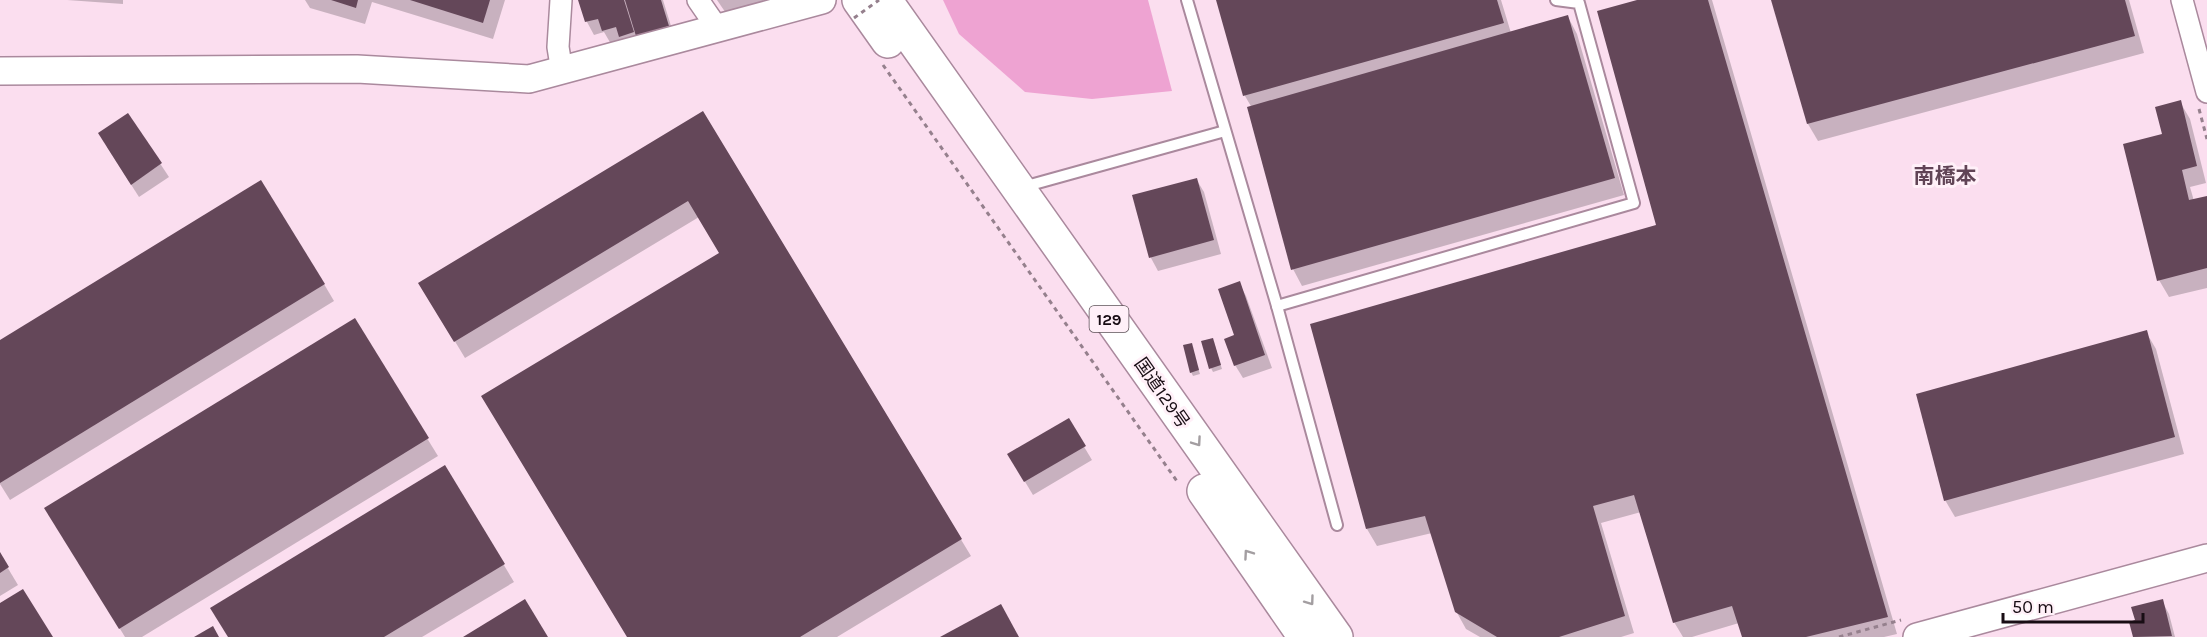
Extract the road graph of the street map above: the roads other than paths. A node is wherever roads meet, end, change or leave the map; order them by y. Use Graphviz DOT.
graph roads {
  1 [pos="561,0"];
  2 [pos="698,0"];
  3 [pos="822,0"];
  4 [pos="885,0"];
  5 [pos="1187,0"];
  6 [pos="1556,0"];
  7 [pos="2182,0"];
  8 [pos="854,15"];
  9 [pos="718,28"];
  10 [pos="0,71"];
  11 [pos="562,72"];
  12 [pos="2207,92"];
  13 [pos="1225,131"];
  14 [pos="1017,189"];
  15 [pos="1277,306"];
  16 [pos="1337,525"];
  17 [pos="2207,558"];
  18 [pos="1305,637"];
  19 [pos="1336,637"];
  20 [pos="1917,637"];
  1 -- 11 [label="street"];
  2 -- 9 [label="street"];
  3 -- 9 [label="street"];
  4 -- 14 [label="highway, 国道129号 / 129"];
  5 -- 13 [label="lane"];
  6 -- 15 [label="lane"];
  7 -- 12 [label="street"];
  18 -- 8 [label="highway, 国道129号 / 129, one-way"];
  9 -- 11 [label="street"];
  10 -- 11 [label="street"];
  13 -- 14 [label="lane"];
  13 -- 15 [label="lane"];
  14 -- 19 [label="highway, 国道129号 / 129, one-way"];
  15 -- 16 [label="lane"];
  17 -- 20 [label="street"];
}
